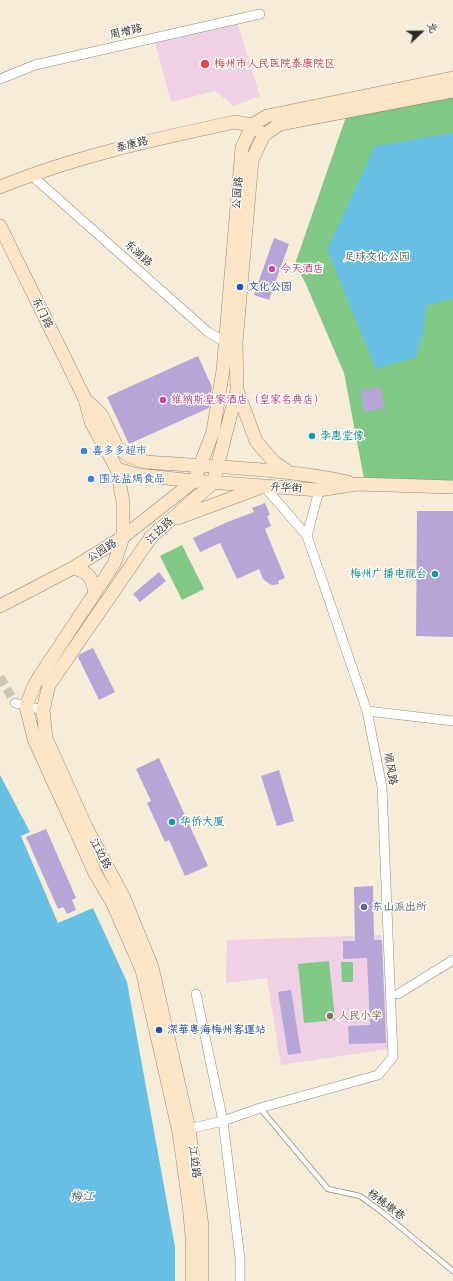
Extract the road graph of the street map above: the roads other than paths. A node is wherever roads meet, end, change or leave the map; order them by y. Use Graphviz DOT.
graph roads {
  1 [pos="260,14"];
  2 [pos="453,78"];
  3 [pos="0,79"];
  4 [pos="453,91"];
  5 [pos="252,125"];
  6 [pos="264,135"];
  7 [pos="30,174"];
  8 [pos="0,187"];
  9 [pos="0,226"];
  10 [pos="231,342"];
  11 [pos="237,390"];
  12 [pos="84,399"];
  13 [pos="200,466"];
  14 [pos="218,468"];
  15 [pos="117,469"];
  16 [pos="290,473"];
  17 [pos="194,481"];
  18 [pos="214,483"];
  19 [pos="357,484"];
  20 [pos="264,486"];
  21 [pos="453,487"];
  22 [pos="319,490"];
  23 [pos="171,521"];
  24 [pos="307,536"];
  25 [pos="124,537"];
  26 [pos="73,568"];
  27 [pos="95,593"];
  28 [pos="0,606"];
  29 [pos="21,704"];
  30 [pos="43,710"];
  31 [pos="367,711"];
  32 [pos="453,721"];
  33 [pos="453,960"];
  34 [pos="196,994"];
  35 [pos="398,994"];
  36 [pos="260,1108"];
  37 [pos="223,1121"];
  38 [pos="189,1129"];
  39 [pos="453,1271"];
  40 [pos="192,1281"];
  41 [pos="202,1281"];
  42 [pos="240,1281"];
  1 -- 3 [label="street, 周增路"];
  2 -- 5 [label="main road"];
  4 -- 6 [label="main road"];
  5 -- 6 [label="main road"];
  5 -- 7 [label="main road, 泰康路"];
  5 -- 10 [label="main road, 公园路"];
  6 -- 10 [label="main road, 公园路"];
  7 -- 8 [label="main road, 泰康路"];
  7 -- 10 [label="street, 东湖路"];
  9 -- 12 [label="main road, 东门路"];
  10 -- 11 [label="main road, 公园路"];
  10 -- 13 [label="main road, 公园路"];
  11 -- 14 [label="main road, 公园路"];
  11 -- 16 [label="main road"];
  12 -- 13 [label="main road, 东门路"];
  12 -- 15 [label="main road, 东门路"];
  13 -- 14 [label="main road, 升华街"];
  13 -- 17 [label="main road, 公园路"];
  14 -- 16 [label="main road, 升华街"];
  14 -- 18 [label="main road, 公园路"];
  15 -- 17 [label="main road"];
  15 -- 25 [label="main road, 东门路"];
  16 -- 19 [label="main road, 升华街"];
  17 -- 18 [label="main road, 升华街"];
  17 -- 25 [label="main road, 公园路"];
  18 -- 20 [label="main road, 升华街"];
  18 -- 23 [label="main road, 江边路"];
  19 -- 21 [label="main road, 升华街"];
  19 -- 22 [label="main road, 升华街"];
  20 -- 22 [label="main road, 升华街"];
  20 -- 23 [label="main road"];
  20 -- 24 [label="street, 顺风路"];
  22 -- 24 [label="street"];
  23 -- 30 [label="main road, 江边路"];
  24 -- 31 [label="street, 顺风路"];
  25 -- 26 [label="main road, 公园路"];
  25 -- 27 [label="main road"];
  26 -- 27 [label="main road"];
  26 -- 28 [label="main road, 公园路"];
  27 -- 29 [label="main road"];
  29 -- 30 [label="street"];
  29 -- 40 [label="main road, 江边路"];
  30 -- 38 [label="main road, 江边路"];
  31 -- 32 [label="street"];
  31 -- 36 [label="street, 顺风路"];
  33 -- 35 [label="street"];
  34 -- 37 [label="street"];
  36 -- 37 [label="street, 顺风路"];
  36 -- 39 [label="lane, 杨桃墩巷"];
  37 -- 38 [label="street, 顺风路"];
  37 -- 42 [label="street"];
  38 -- 41 [label="main road, 江边路"];
}
